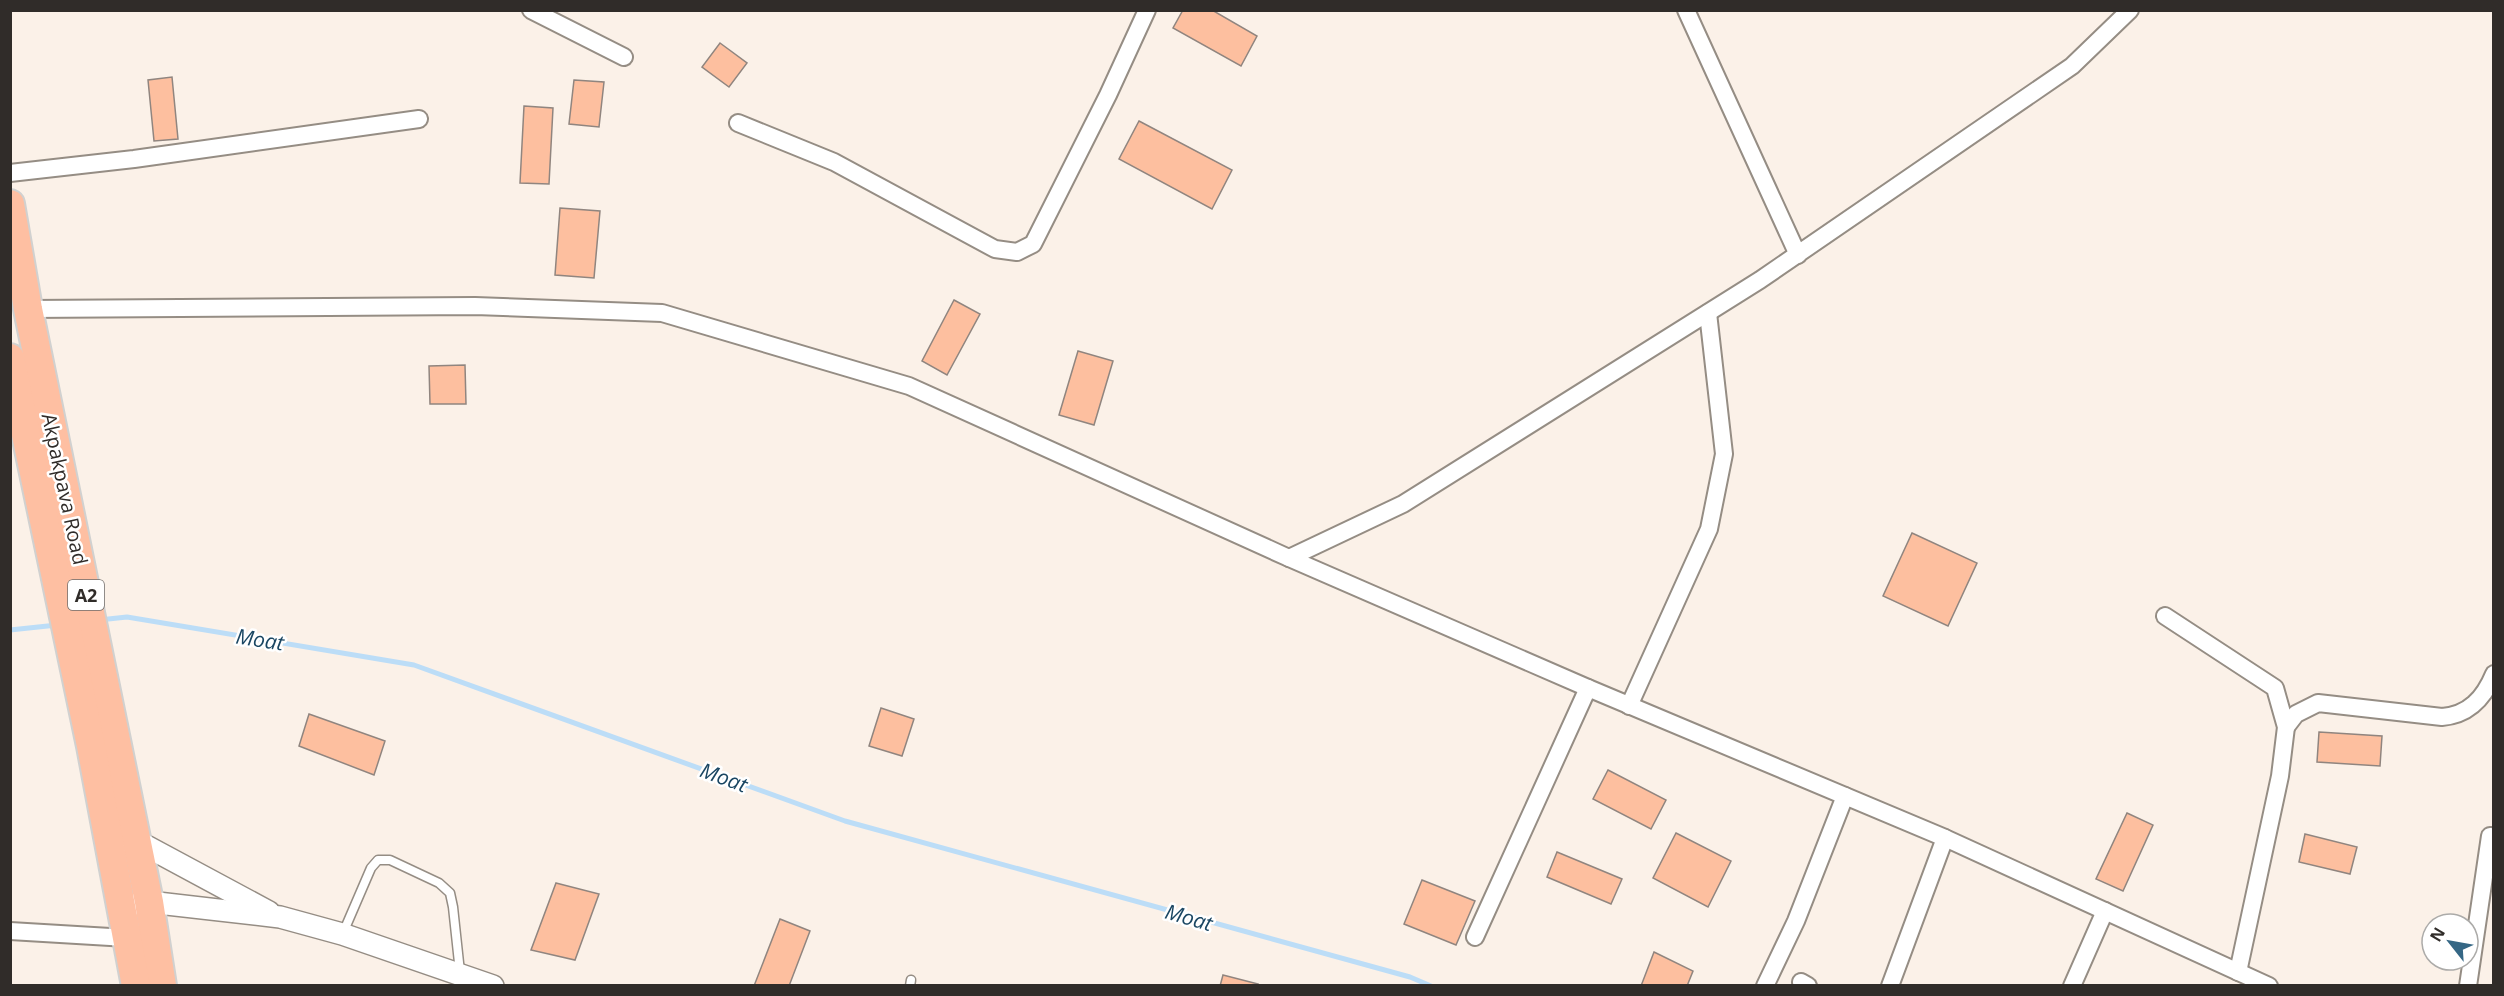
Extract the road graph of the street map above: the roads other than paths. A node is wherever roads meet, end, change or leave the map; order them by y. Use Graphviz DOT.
graph roads {
  1 [pos="531,10"];
  2 [pos="1147,10"];
  3 [pos="1686,10"];
  4 [pos="2130,10"];
  5 [pos="624,57"];
  6 [pos="419,119"];
  7 [pos="738,123"];
  8 [pos="10,173"];
  9 [pos="10,204"];
  10 [pos="1798,255"];
  11 [pos="28,309"];
  12 [pos="1708,313"];
  13 [pos="12,374"];
  14 [pos="1289,558"];
  15 [pos="2165,616"];
  16 [pos="2493,674"];
  17 [pos="1588,688"];
  18 [pos="1629,706"];
  19 [pos="2286,727"];
  20 [pos="1845,796"];
  21 [pos="2490,836"];
  22 [pos="121,838"];
  23 [pos="1946,838"];
  24 [pos="2487,889"];
  25 [pos="148,902"];
  26 [pos="120,906"];
  27 [pos="2105,911"];
  28 [pos="280,918"];
  29 [pos="10,931"];
  30 [pos="342,934"];
  31 [pos="1475,937"];
  32 [pos="127,938"];
  33 [pos="2238,972"];
  34 [pos="460,973"];
  35 [pos="136,986"];
  36 [pos="162,986"];
  37 [pos="493,986"];
  38 [pos="1765,986"];
  39 [pos="1890,986"];
  40 [pos="2072,986"];
  41 [pos="2269,986"];
  42 [pos="2468,986"];
  1 -- 5 [label="street"];
  2 -- 7 [label="street"];
  3 -- 10 [label="street"];
  4 -- 10 [label="street"];
  6 -- 8 [label="street"];
  9 -- 11 [label="highway, Akpakpava Road / A2"];
  10 -- 12 [label="street"];
  11 -- 14 [label="street"];
  11 -- 22 [label="highway, Akpakpava Road / A2"];
  12 -- 14 [label="street"];
  12 -- 18 [label="street"];
  13 -- 22 [label="highway, Akpakpava Road / A2"];
  14 -- 17 [label="street"];
  15 -- 19 [label="street"];
  16 -- 19 [label="street"];
  17 -- 18 [label="street"];
  17 -- 31 [label="street"];
  18 -- 20 [label="street"];
  19 -- 33 [label="street"];
  20 -- 23 [label="street"];
  20 -- 38 [label="street"];
  21 -- 24 [label="street"];
  22 -- 25 [label="highway, Akpakpava Road / A2"];
  22 -- 26 [label="highway, Akpakpava Road / A2"];
  22 -- 28 [label="street"];
  23 -- 27 [label="street"];
  23 -- 39 [label="street"];
  24 -- 42 [label="street"];
  25 -- 26 [label="street"];
  25 -- 28 [label="street"];
  25 -- 36 [label="highway, Akpakpava Road / A2"];
  26 -- 32 [label="highway, Akpakpava Road / A2"];
  27 -- 33 [label="street"];
  27 -- 40 [label="street"];
  28 -- 30 [label="street"];
  29 -- 32 [label="street"];
  30 -- 34 [label="street"];
  30 -- 34 [label="lane"];
  32 -- 35 [label="highway, Akpakpava Road / A2"];
  33 -- 41 [label="street"];
  34 -- 37 [label="street"];
}
